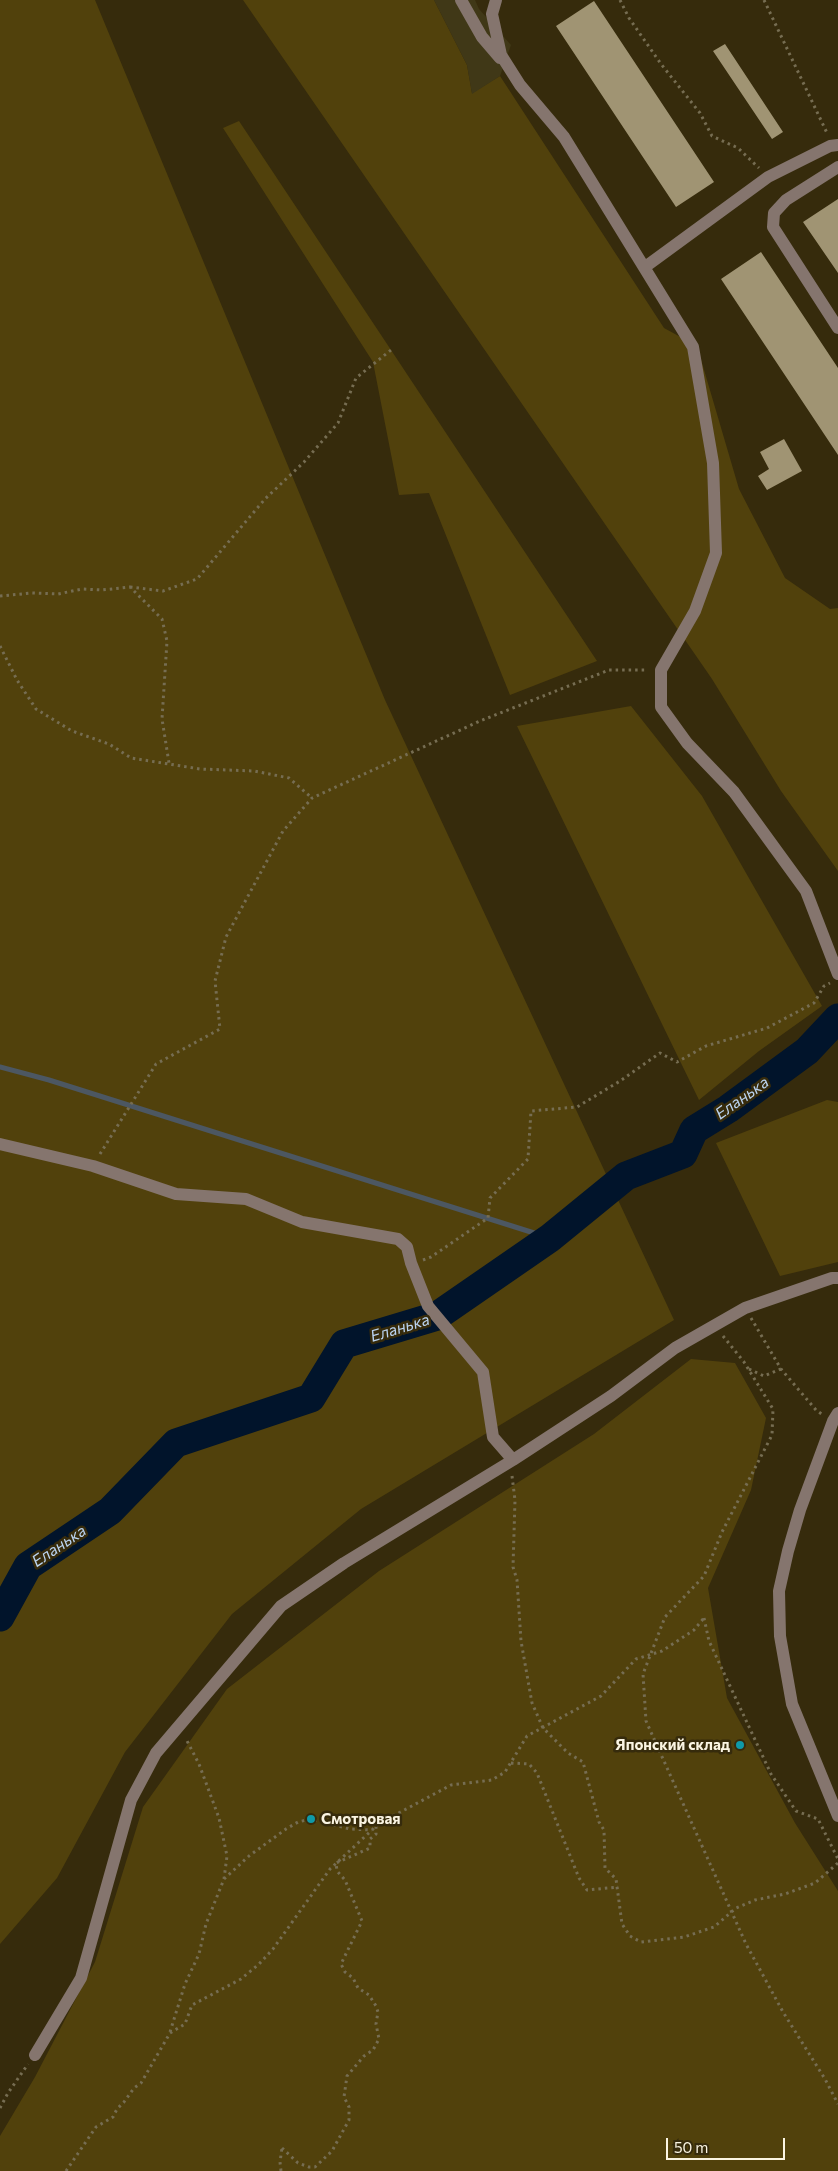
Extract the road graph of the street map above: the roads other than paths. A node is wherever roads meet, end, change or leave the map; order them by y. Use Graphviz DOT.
graph roads {
  1 [pos="462,0"];
  2 [pos="496,0"];
  3 [pos="520,85"];
  4 [pos="834,143"];
  5 [pos="838,167"];
  6 [pos="645,267"];
  7 [pos="838,328"];
  8 [pos="838,974"];
  9 [pos="0,1144"];
  10 [pos="838,1278"];
  11 [pos="835,1417"];
  12 [pos="513,1460"];
  13 [pos="838,1816"];
  14 [pos="35,2055"];
  1 -- 3 [label="street"];
  2 -- 3 [label="street"];
  3 -- 6 [label="street"];
  4 -- 6 [label="street"];
  5 -- 7 [label="street"];
  6 -- 8 [label="street"];
  9 -- 12 [label="street"];
  10 -- 12 [label="street"];
  11 -- 13 [label="street"];
  12 -- 14 [label="street"];
}
